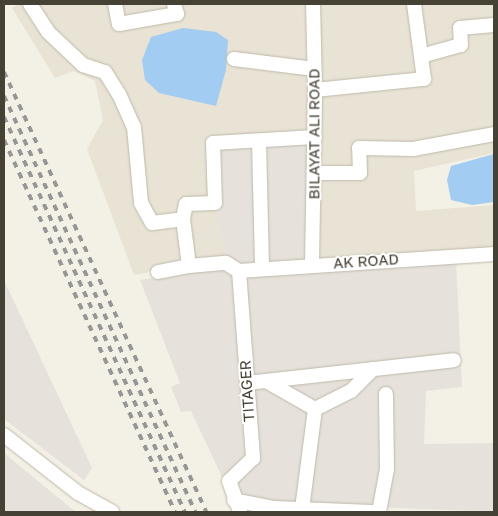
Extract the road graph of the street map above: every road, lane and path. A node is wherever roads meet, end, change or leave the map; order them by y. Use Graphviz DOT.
graph roads {
  1 [pos="30,4"];
  2 [pos="115,4"];
  3 [pos="174,4"];
  4 [pos="313,4"];
  5 [pos="414,4"];
  6 [pos="494,25"];
  7 [pos="421,56"];
  8 [pos="234,59"];
  9 [pos="314,69"];
  10 [pos="315,90"];
  11 [pos="494,134"];
  12 [pos="315,137"];
  13 [pos="259,142"];
  14 [pos="314,173"];
  15 [pos="184,219"];
  16 [pos="494,254"];
  17 [pos="312,264"];
  18 [pos="189,266"];
  19 [pos="262,269"];
  20 [pos="239,271"];
  21 [pos="158,272"];
  22 [pos="454,360"];
  23 [pos="373,369"];
  24 [pos="266,381"];
  25 [pos="247,383"];
  26 [pos="386,394"];
  27 [pos="315,409"];
  28 [pos="4,434"];
  29 [pos="237,506"];
  30 [pos="302,509"];
  31 [pos="112,512"];
  32 [pos="372,512"];
  33 [pos="380,512"];
  1 -- 15 [label="street"];
  2 -- 3 [label="street"];
  4 -- 9 [label="street, BILAYAT ALI ROAD"];
  5 -- 7 [label="street"];
  6 -- 7 [label="street"];
  7 -- 10 [label="street"];
  8 -- 9 [label="street"];
  9 -- 10 [label="street, BILAYAT ALI ROAD"];
  10 -- 12 [label="street, BILAYAT ALI ROAD"];
  11 -- 14 [label="street"];
  12 -- 13 [label="street"];
  12 -- 14 [label="street, BILAYAT ALI ROAD"];
  13 -- 15 [label="street"];
  13 -- 19 [label="street"];
  14 -- 17 [label="street, BILAYAT ALI ROAD"];
  15 -- 18 [label="street"];
  16 -- 17 [label="street, AK ROAD"];
  17 -- 19 [label="street, AK ROAD"];
  18 -- 20 [label="street"];
  18 -- 21 [label="street"];
  19 -- 20 [label="street, AK ROAD"];
  20 -- 25 [label="street, TITAGER"];
  22 -- 23 [label="street"];
  23 -- 24 [label="street"];
  23 -- 27 [label="street"];
  24 -- 25 [label="street"];
  24 -- 27 [label="street"];
  25 -- 29 [label="street, TITAGER"];
  26 -- 33 [label="street"];
  27 -- 30 [label="street"];
  28 -- 31 [label="street"];
  29 -- 30 [label="street"];
  30 -- 32 [label="street"];
}
